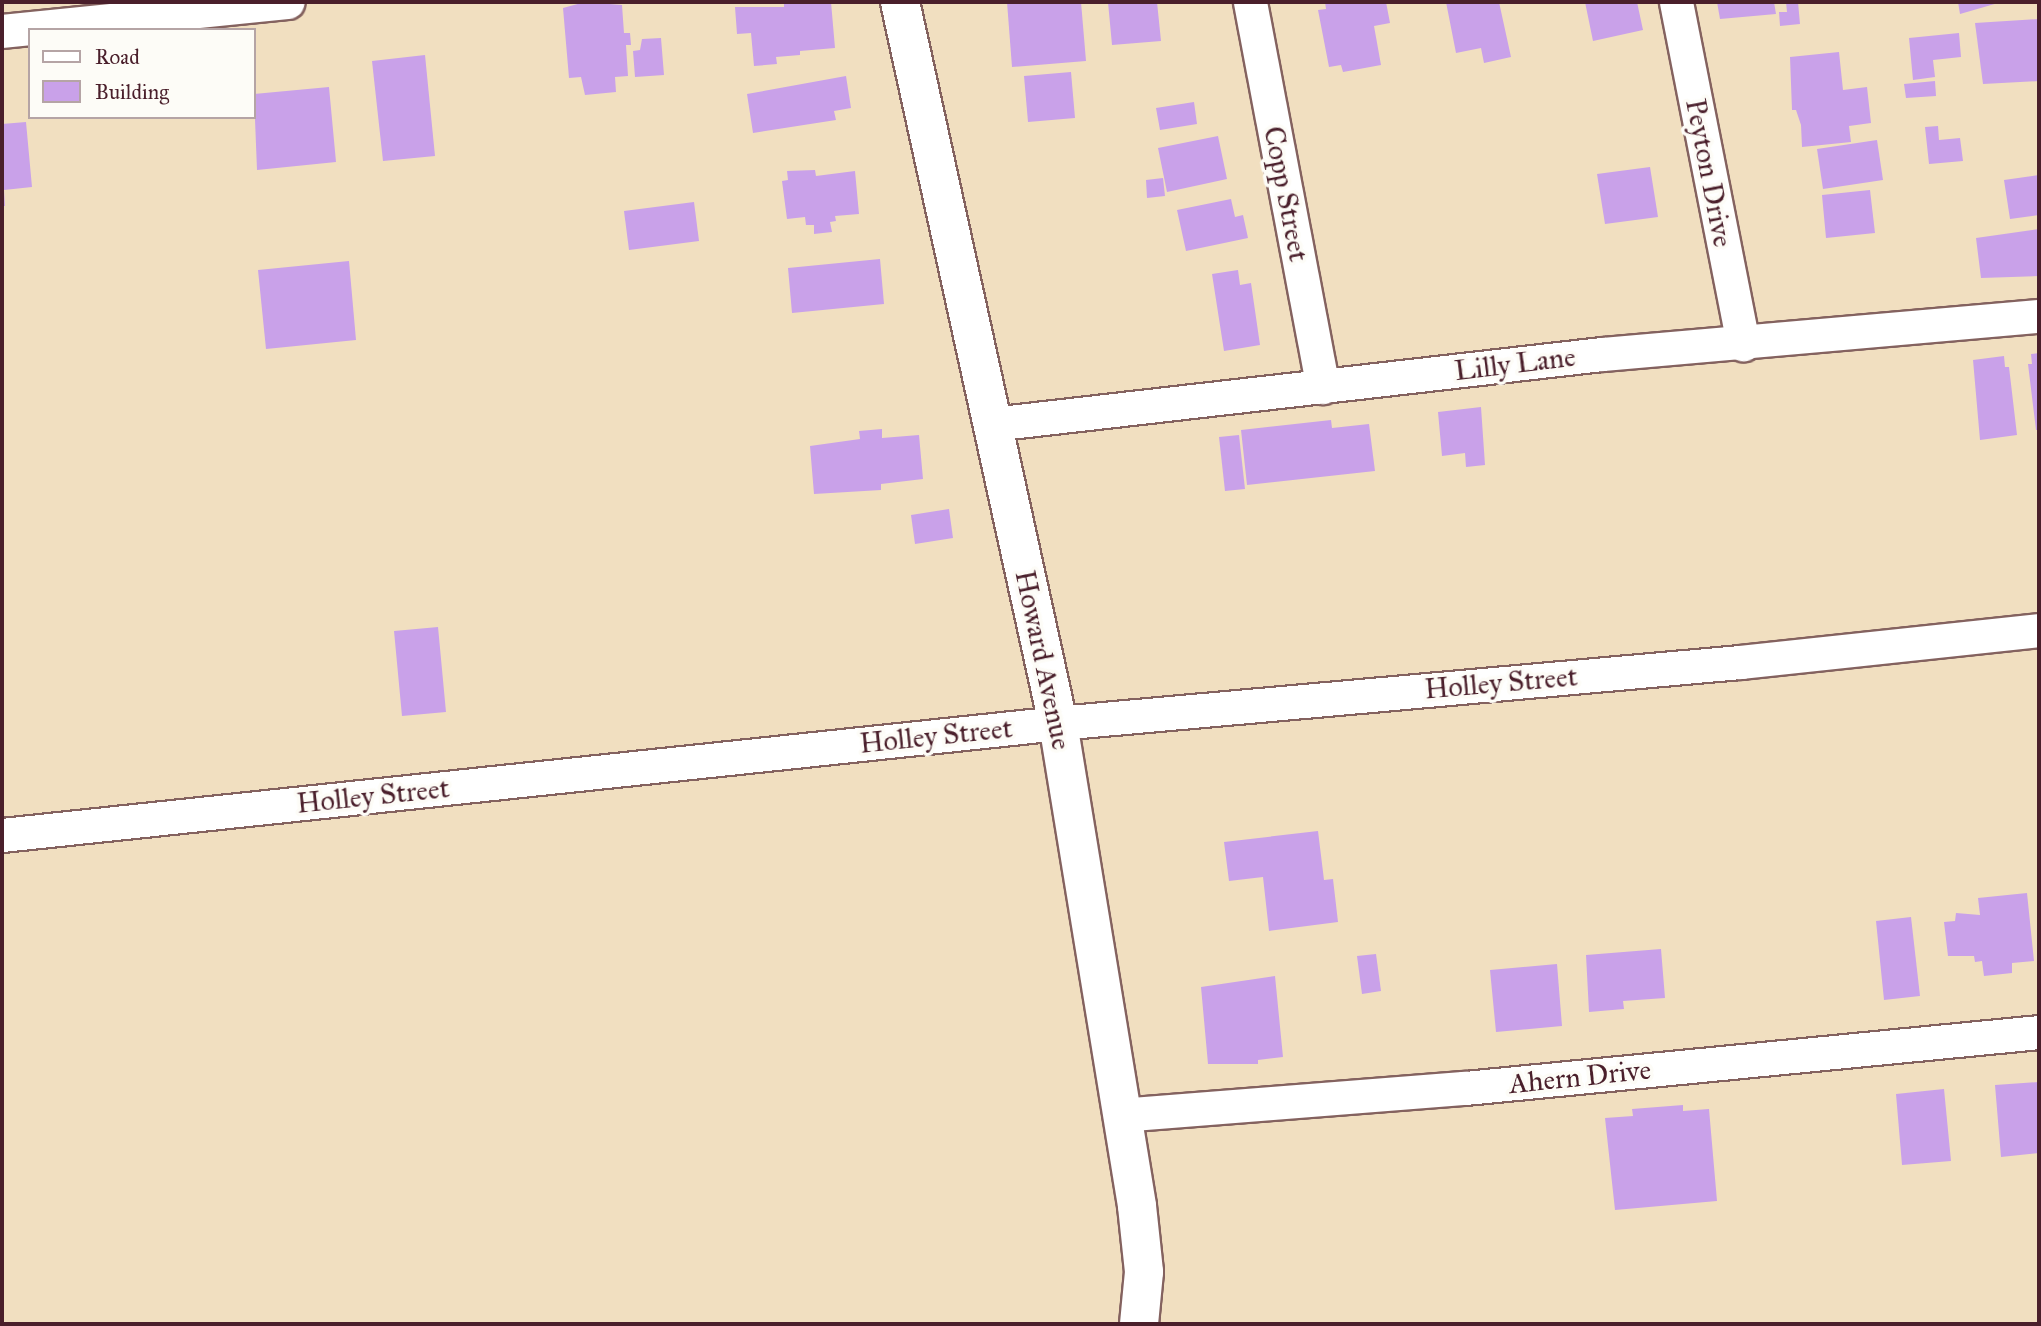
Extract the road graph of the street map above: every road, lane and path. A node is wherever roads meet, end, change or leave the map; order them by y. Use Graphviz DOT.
graph roads {
  1 [pos="288,2"];
  2 [pos="900,2"];
  3 [pos="1250,2"];
  4 [pos="1676,2"];
  5 [pos="7,21"];
  6 [pos="2039,316"];
  7 [pos="1743,345"];
  8 [pos="1323,387"];
  9 [pos="992,424"];
  10 [pos="2039,630"];
  11 [pos="1058,723"];
  12 [pos="2,835"];
  13 [pos="2039,1032"];
  14 [pos="1120,1115"];
  15 [pos="1139,1324"];
  1 -- 5 [label="street"];
  2 -- 9 [label="main road, Howard Avenue"];
  3 -- 8 [label="street, Copp Street"];
  4 -- 7 [label="street, Peyton Drive"];
  6 -- 7 [label="street, Lilly Lane"];
  7 -- 8 [label="street, Lilly Lane"];
  8 -- 9 [label="street, Lilly Lane"];
  9 -- 11 [label="main road, Howard Avenue"];
  10 -- 11 [label="street, Holley Street"];
  11 -- 12 [label="street, Holley Street"];
  11 -- 14 [label="main road, Howard Avenue"];
  13 -- 14 [label="street, Ahern Drive"];
  14 -- 15 [label="main road, Howard Avenue"];
}
